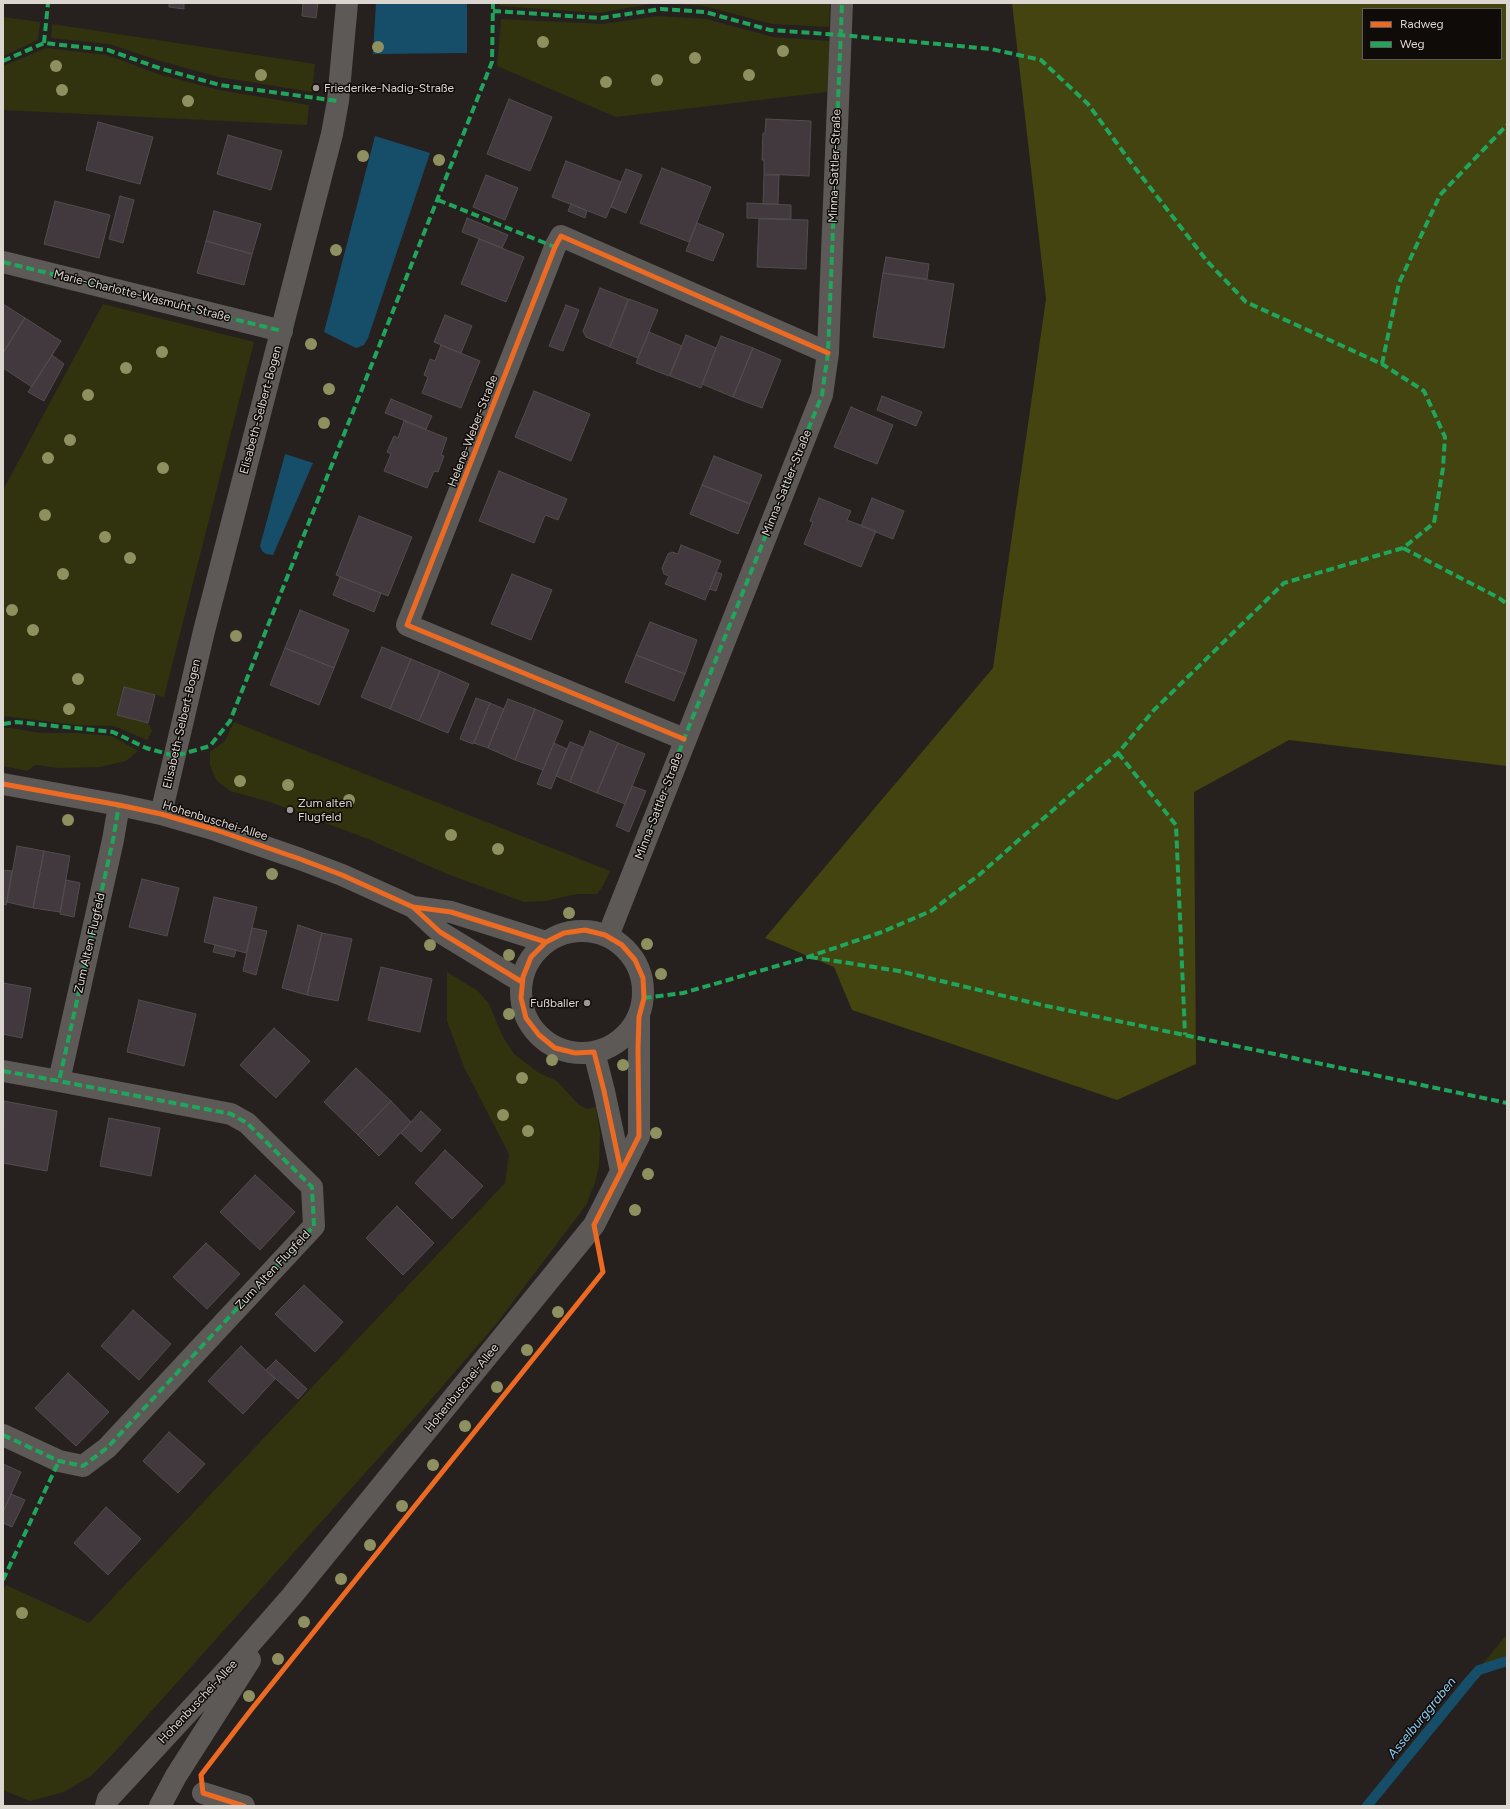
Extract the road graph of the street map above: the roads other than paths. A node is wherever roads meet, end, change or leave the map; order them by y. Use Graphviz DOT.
graph roads {
  1 [pos="347,3"];
  2 [pos="842,3"];
  3 [pos="3,262"];
  4 [pos="282,331"];
  5 [pos="828,353"];
  6 [pos="684,739"];
  7 [pos="3,784"];
  8 [pos="119,805"];
  9 [pos="161,814"];
  10 [pos="413,907"];
  11 [pos="608,936"];
  12 [pos="546,942"];
  13 [pos="522,982"];
  14 [pos="639,1017"];
  15 [pos="594,1052"];
  16 [pos="3,1072"];
  17 [pos="59,1081"];
  18 [pos="621,1171"];
  19 [pos="3,1435"];
  20 [pos="291,1597"];
  21 [pos="203,1792"];
  22 [pos="106,1806"];
  23 [pos="160,1806"];
  24 [pos="244,1806"];
  1 -- 4 [label="street, Elisabeth-Selbert-Bogen"];
  2 -- 5 [label="street, Minna-Sattler-Straße"];
  3 -- 4 [label="street, Marie-Charlotte-Wasmuht-Straße"];
  4 -- 9 [label="street, Elisabeth-Selbert-Bogen"];
  5 -- 6 [label="street, Minna-Sattler-Straße"];
  5 -- 6 [label="street, Helene-Weber-Straße"];
  6 -- 11 [label="street, Minna-Sattler-Straße"];
  7 -- 8 [label="street, Hohenbuschei-Allee"];
  8 -- 9 [label="street, Hohenbuschei-Allee"];
  8 -- 17 [label="street, Zum Alten Flugfeld"];
  9 -- 10 [label="street, Hohenbuschei-Allee"];
  10 -- 12 [label="street, Hohenbuschei-Allee"];
  10 -- 13 [label="street, Hohenbuschei-Allee"];
  11 -- 12 [label="street"];
  11 -- 14 [label="street"];
  12 -- 13 [label="street"];
  13 -- 15 [label="street"];
  14 -- 15 [label="street"];
  14 -- 18 [label="street, Hohenbuschei-Allee"];
  15 -- 18 [label="street"];
  16 -- 17 [label="street, Zum Alten Flugfeld"];
  17 -- 19 [label="street, Zum Alten Flugfeld"];
  18 -- 20 [label="street, Hohenbuschei-Allee"];
  20 -- 22 [label="street, Hohenbuschei-Allee"];
  20 -- 23 [label="street, Hohenbuschei-Allee"];
  21 -- 24 [label="street"];
}
